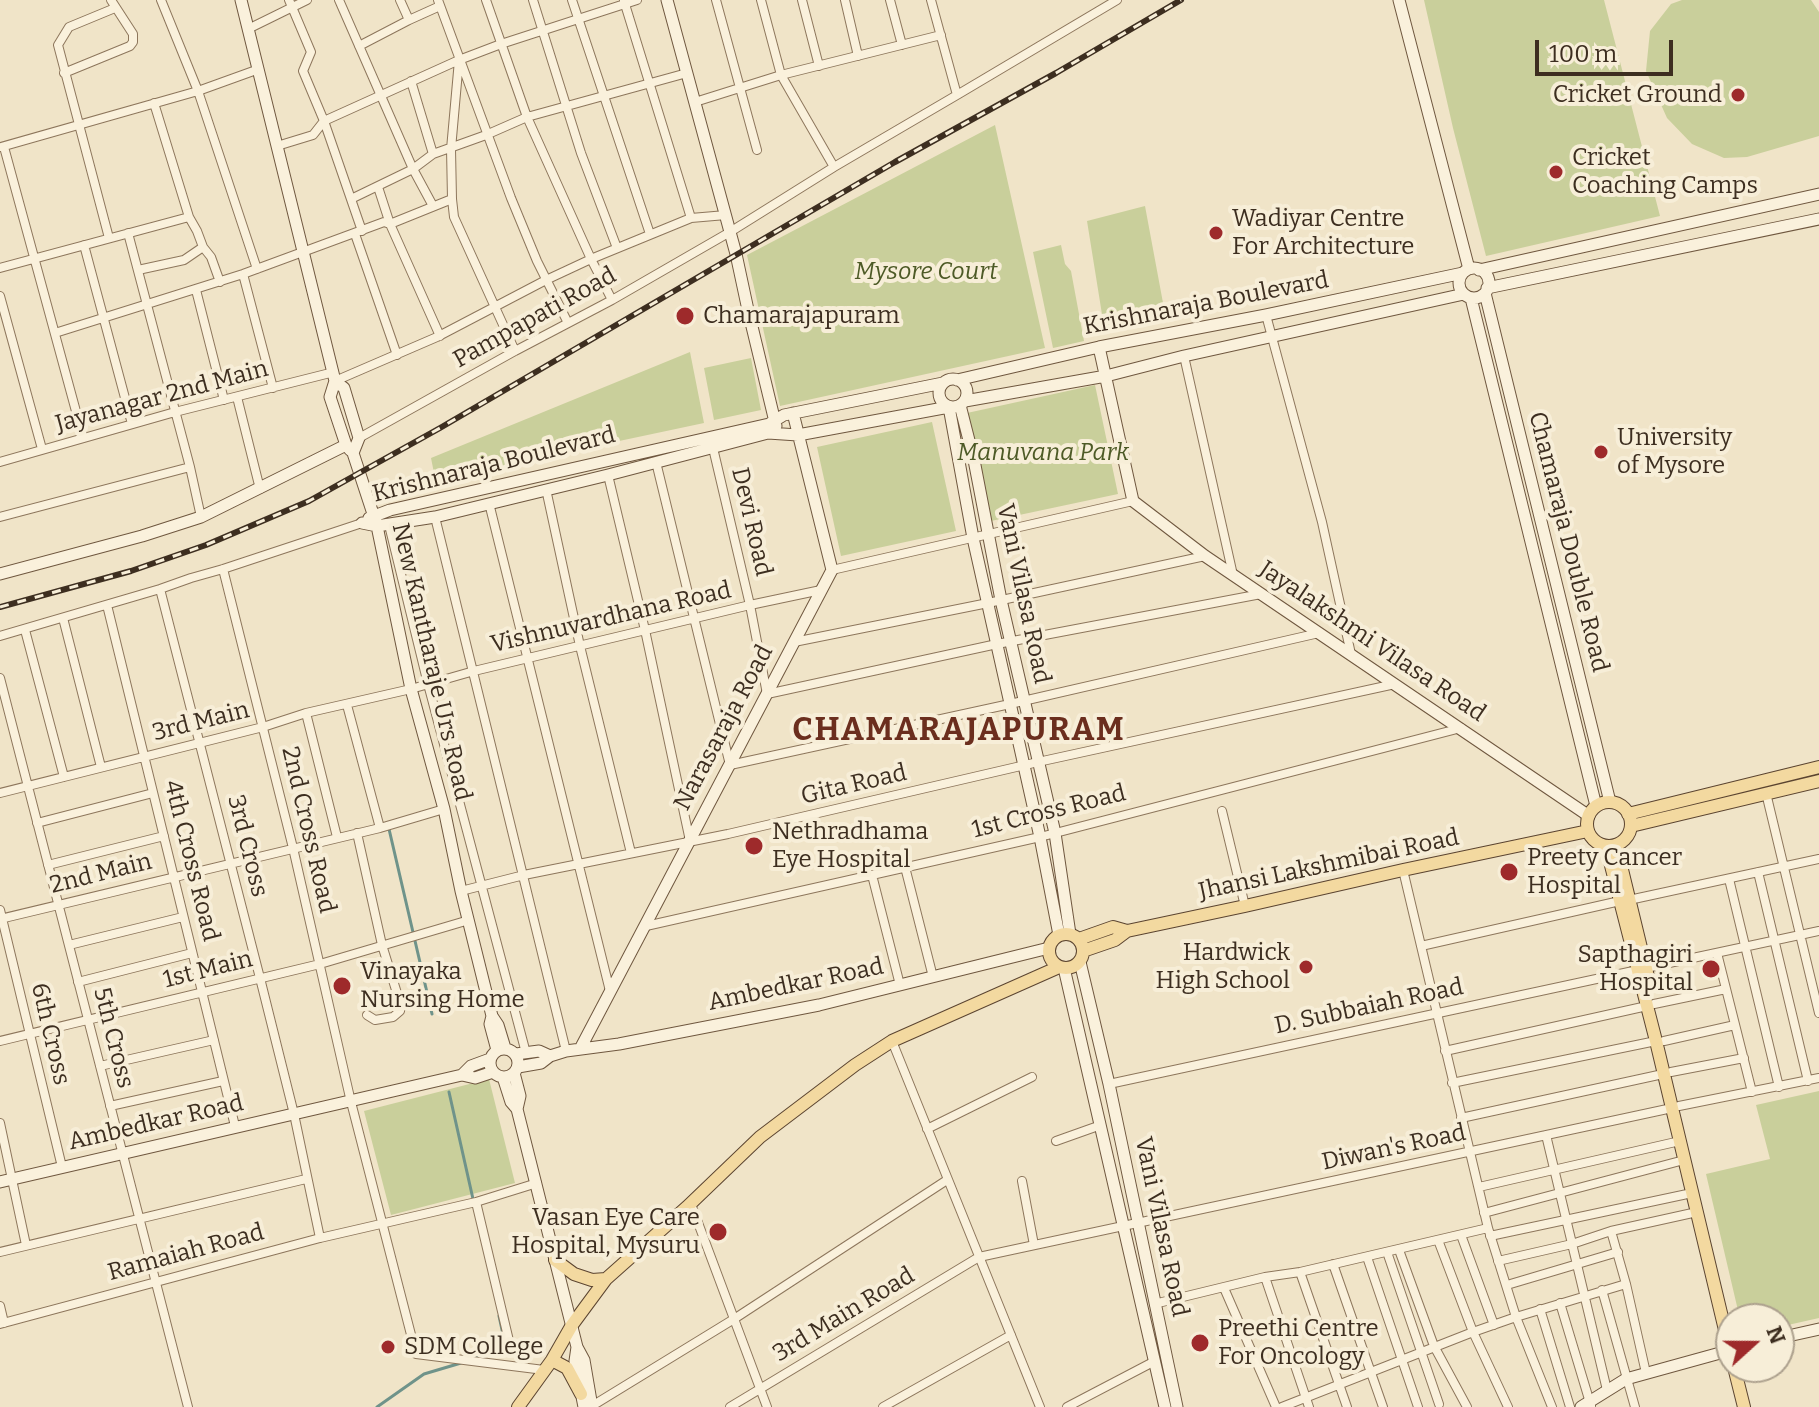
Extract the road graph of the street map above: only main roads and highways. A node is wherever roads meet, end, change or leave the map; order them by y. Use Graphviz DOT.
graph roads {
  1 [pos="241,0"];
  2 [pos="667,0"];
  3 [pos="1399,0"];
  4 [pos="1819,194"];
  5 [pos="1819,219"];
  6 [pos="1471,271"];
  7 [pos="1486,291"];
  8 [pos="1468,296"];
  9 [pos="1099,347"];
  10 [pos="334,376"];
  11 [pos="1106,376"];
  12 [pos="957,380"];
  13 [pos="943,383"];
  14 [pos="958,404"];
  15 [pos="793,413"];
  16 [pos="775,420"];
  17 [pos="779,434"];
  18 [pos="798,435"];
  19 [pos="350,449"];
  20 [pos="380,522"];
  21 [pos="362,523"];
  22 [pos="0,574"];
  23 [pos="995,601"];
  24 [pos="1819,767"];
  25 [pos="1819,781"];
  26 [pos="1610,802"];
  27 [pos="1592,811"];
  28 [pos="1630,820"];
  29 [pos="1588,831"];
  30 [pos="1611,846"];
  31 [pos="1074,944"];
  32 [pos="1049,948"];
  33 [pos="1061,968"];
  34 [pos="580,1049"];
  35 [pos="507,1062"];
  36 [pos="1676,1107"];
  37 [pos="0,1182"];
  38 [pos="555,1260"];
  39 [pos="606,1279"];
  40 [pos="1719,1303"];
  41 [pos="1726,1303"];
  42 [pos="572,1325"];
  43 [pos="1819,1329"];
  44 [pos="1795,1334"];
  45 [pos="1715,1356"];
  46 [pos="548,1365"];
  47 [pos="1738,1383"];
  48 [pos="1746,1383"];
  49 [pos="587,1403"];
  50 [pos="1587,1405"];
  51 [pos="518,1407"];
  52 [pos="1165,1407"];
  53 [pos="1177,1407"];
  54 [pos="1744,1407"];
  55 [pos="1751,1407"];
  1 -- 10 [label="main road"];
  2 -- 16 [label="main road"];
  3 -- 6 [label="main road"];
  4 -- 6 [label="main road, Krishnaraja Boulevard"];
  5 -- 7 [label="main road"];
  6 -- 7 [label="main road"];
  6 -- 8 [label="main road"];
  6 -- 9 [label="main road, Krishnaraja Boulevard"];
  7 -- 8 [label="main road"];
  7 -- 26 [label="main road, Chamaraja Double Road"];
  8 -- 11 [label="main road, Krishnaraja Boulevard"];
  8 -- 27 [label="main road, Chamaraja Double Road"];
  9 -- 11 [label="main road"];
  9 -- 12 [label="main road, Krishnaraja Boulevard"];
  10 -- 19 [label="main road, New Kantharaje Urs Road"];
  10 -- 19 [label="main road"];
  11 -- 14 [label="main road, Krishnaraja Boulevard"];
  11 -- 27 [label="main road, Jayalakshmi Vilasa Road"];
  12 -- 13 [label="main road"];
  12 -- 14 [label="main road"];
  13 -- 14 [label="main road"];
  13 -- 15 [label="main road, Krishnaraja Boulevard"];
  14 -- 18 [label="main road, Krishnaraja Boulevard"];
  14 -- 23 [label="main road, Vani Vilasa Road"];
  14 -- 23 [label="main road, Vani Vilasa Road"];
  15 -- 16 [label="main road, Krishnaraja Boulevard"];
  15 -- 18 [label="main road"];
  16 -- 17 [label="main road"];
  16 -- 20 [label="main road, Krishnaraja Boulevard"];
  17 -- 18 [label="main road, Krishnaraja Boulevard"];
  17 -- 20 [label="main road, Krishnaraja Boulevard"];
  18 -- 34 [label="main road, Narasaraja Road"];
  19 -- 20 [label="main road, New Kantharaje Urs Road"];
  19 -- 22 [label="main road"];
  20 -- 21 [label="main road, Krishnaraja Boulevard"];
  20 -- 35 [label="main road, New Kantharaje Urs Road"];
  23 -- 31 [label="main road, Vani Vilasa Road"];
  23 -- 31 [label="main road, Vani Vilasa Road"];
  24 -- 28 [label="main road"];
  25 -- 28 [label="main road"];
  26 -- 27 [label="main road"];
  26 -- 28 [label="main road"];
  27 -- 29 [label="main road"];
  28 -- 30 [label="main road"];
  29 -- 30 [label="main road"];
  29 -- 31 [label="main road, Jhansi Lakshmibai Road"];
  30 -- 36 [label="main road"];
  31 -- 32 [label="main road"];
  31 -- 33 [label="main road, Jhansi Lakshmibai Road"];
  31 -- 53 [label="main road, Vani Vilasa Road"];
  32 -- 33 [label="main road"];
  32 -- 34 [label="main road, Ambedkar Road"];
  33 -- 39 [label="main road"];
  33 -- 52 [label="main road, Vani Vilasa Road"];
  34 -- 35 [label="main road, Ambedkar Road"];
  35 -- 37 [label="main road, Ambedkar Road"];
  35 -- 38 [label="main road, New Kantharaje Urs Road"];
  36 -- 40 [label="main road"];
  36 -- 41 [label="main road"];
  38 -- 39 [label="main road"];
  38 -- 42 [label="main road, New Kantharaje Urs Road"];
  39 -- 42 [label="main road"];
  42 -- 46 [label="main road"];
  42 -- 49 [label="main road, New Kantharaje Urs Road"];
  43 -- 44 [label="main road"];
  45 -- 50 [label="main road"];
  46 -- 49 [label="main road"];
  46 -- 51 [label="main road"];
  47 -- 54 [label="main road"];
  48 -- 55 [label="main road"];
}
